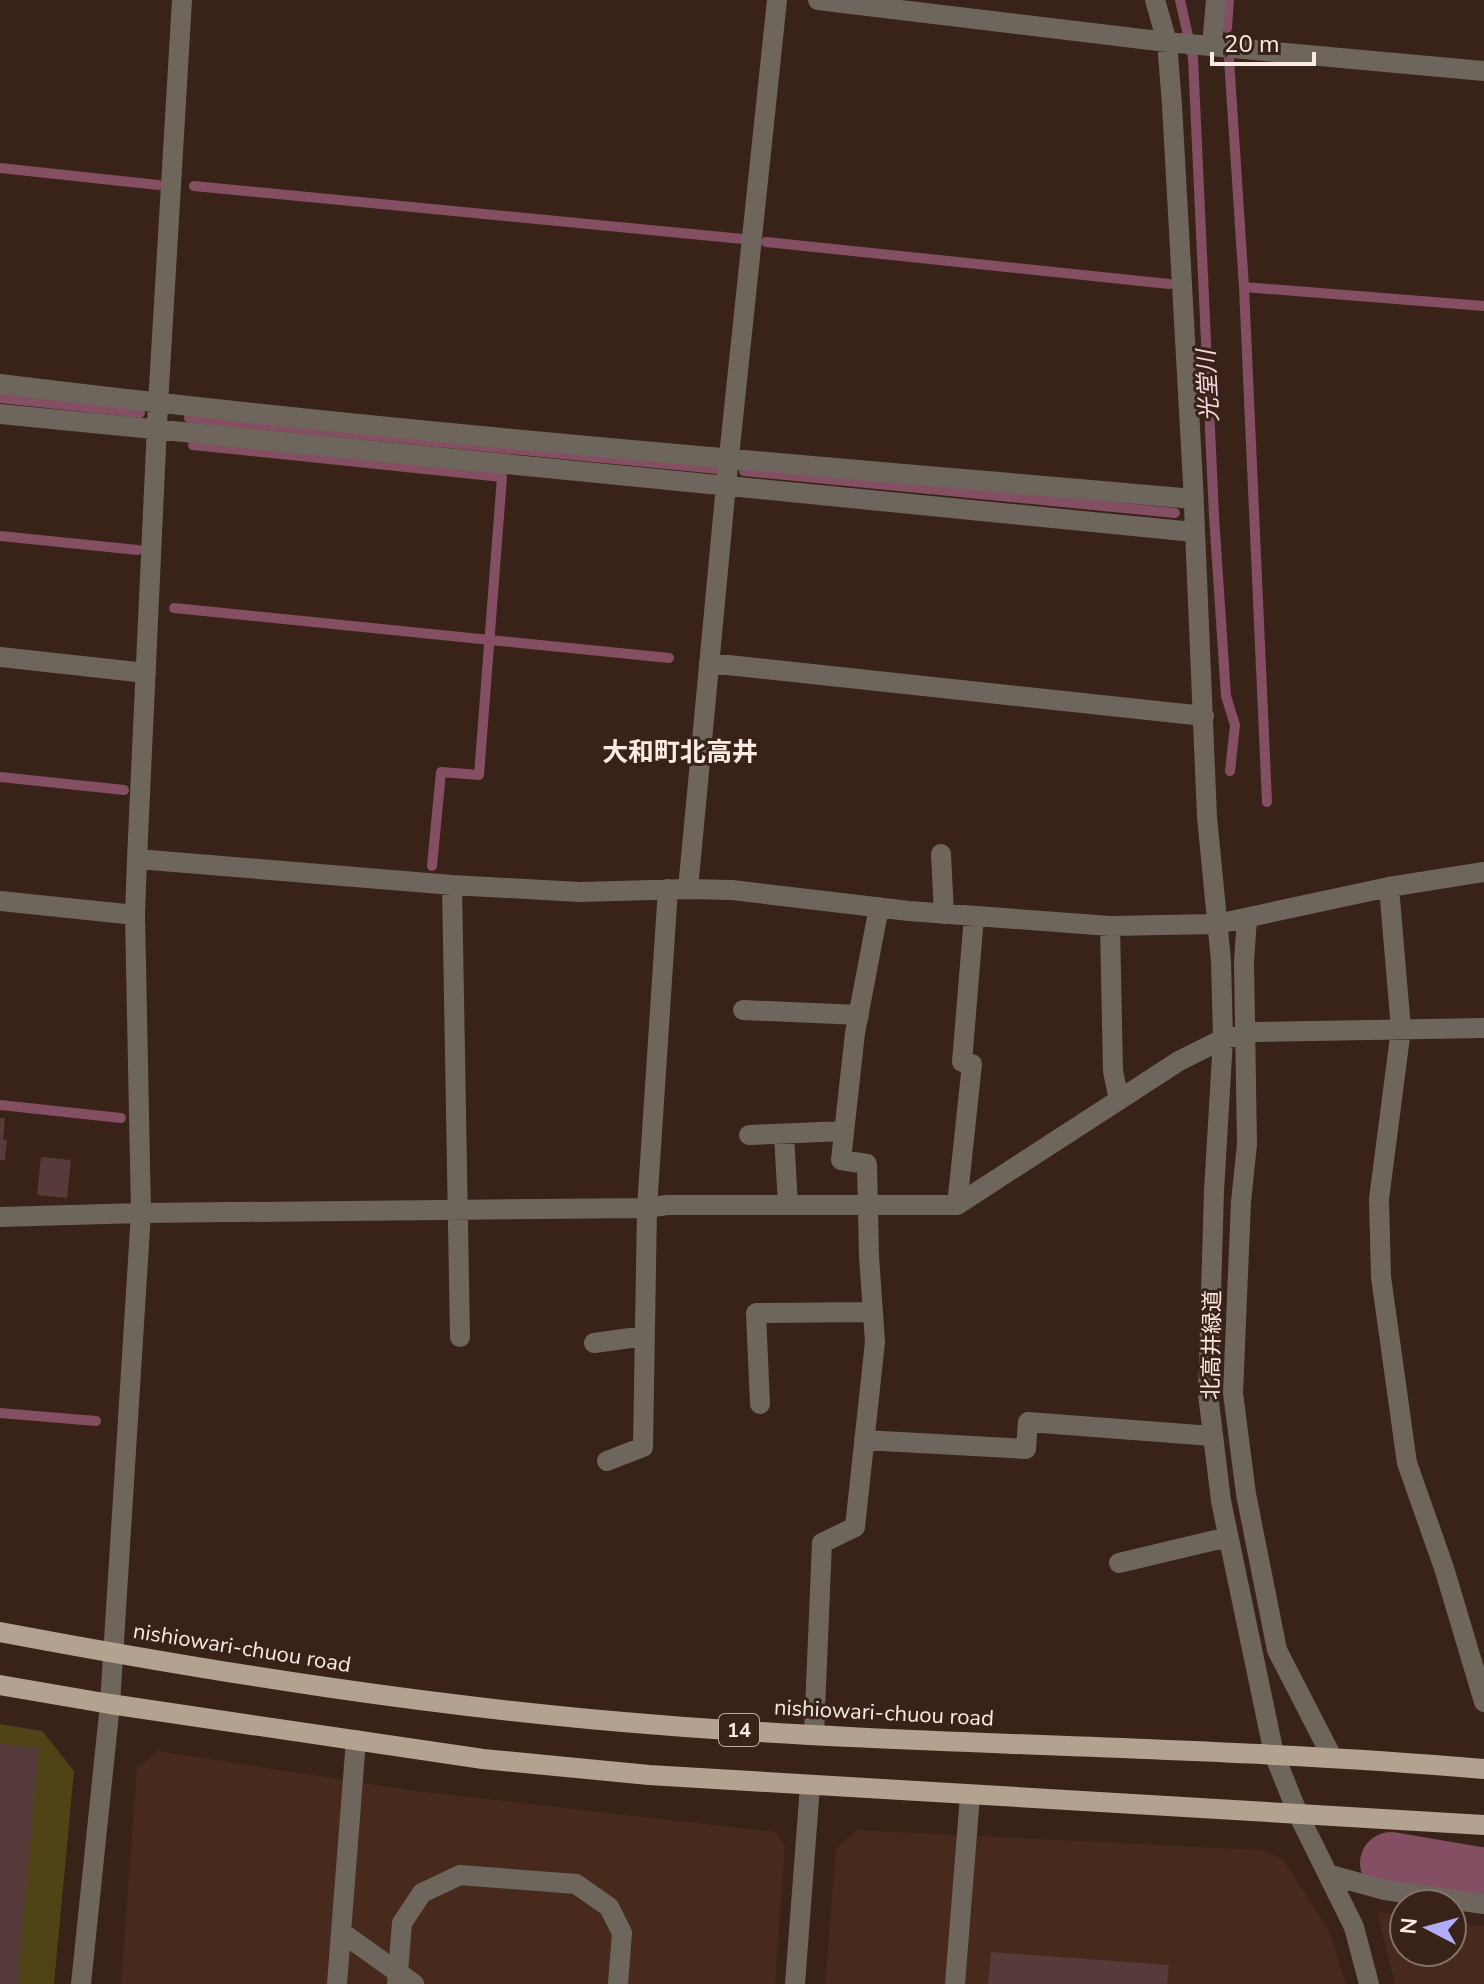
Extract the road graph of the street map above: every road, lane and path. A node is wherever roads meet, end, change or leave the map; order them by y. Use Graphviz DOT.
graph roads {
  1 [pos="182,0"];
  2 [pos="777,0"];
  3 [pos="818,0"];
  4 [pos="1155,0"];
  5 [pos="1216,0"];
  6 [pos="1173,43"];
  7 [pos="1208,46"];
  8 [pos="1484,71"];
  9 [pos="0,384"];
  10 [pos="158,404"];
  11 [pos="0,414"];
  12 [pos="157,431"];
  13 [pos="728,459"];
  14 [pos="726,485"];
  15 [pos="1193,499"];
  16 [pos="1194,532"];
  17 [pos="0,657"];
  18 [pos="709,663"];
  19 [pos="146,673"];
  20 [pos="1204,716"];
  21 [pos="941,854"];
  22 [pos="137,859"];
  23 [pos="1484,872"];
  24 [pos="452,885"];
  25 [pos="1389,887"];
  26 [pos="678,889"];
  27 [pos="0,901"];
  28 [pos="879,907"];
  29 [pos="944,914"];
  30 [pos="135,915"];
  31 [pos="974,916"];
  32 [pos="1247,918"];
  33 [pos="1217,924"];
  34 [pos="1110,926"];
  35 [pos="743,1010"];
  36 [pos="859,1015"];
  37 [pos="1484,1028"];
  38 [pos="1401,1029"];
  39 [pos="1246,1034"];
  40 [pos="1223,1039"];
  41 [pos="1119,1100"];
  42 [pos="844,1131"];
  43 [pos="749,1135"];
  44 [pos="784,1135"];
  45 [pos="788,1205"];
  46 [pos="867,1205"];
  47 [pos="957,1205"];
  48 [pos="647,1208"];
  49 [pos="456,1210"];
  50 [pos="141,1213"];
  51 [pos="0,1217"];
  52 [pos="873,1312"];
  53 [pos="645,1336"];
  54 [pos="460,1337"];
  55 [pos="594,1343"];
  56 [pos="760,1404"];
  57 [pos="1212,1436"];
  58 [pos="864,1440"];
  59 [pos="607,1461"];
  60 [pos="1228,1537"];
  61 [pos="1119,1563"];
  62 [pos="0,1632"];
  63 [pos="113,1653"];
  64 [pos="0,1685"];
  65 [pos="1484,1702"];
  66 [pos="110,1704"];
  67 [pos="814,1734"];
  68 [pos="356,1740"];
  69 [pos="1274,1754"];
  70 [pos="1332,1757"];
  71 [pos="1484,1769"];
  72 [pos="810,1786"];
  73 [pos="970,1796"];
  74 [pos="1298,1814"];
  75 [pos="1484,1825"];
  76 [pos="1330,1875"];
  77 [pos="1484,1904"];
  78 [pos="341,1932"];
  79 [pos="81,1984"];
  80 [pos="337,1984"];
  81 [pos="397,1984"];
  82 [pos="414,1984"];
  83 [pos="618,1984"];
  84 [pos="795,1984"];
  85 [pos="955,1984"];
  86 [pos="1369,1984"];
  1 -- 10 [label="street"];
  2 -- 13 [label="street"];
  3 -- 6 [label="street"];
  4 -- 6 [label="street"];
  5 -- 7 [label="street"];
  6 -- 7 [label="street"];
  6 -- 15 [label="street"];
  7 -- 8 [label="street"];
  9 -- 10 [label="street"];
  10 -- 12 [label="street"];
  10 -- 13 [label="street"];
  11 -- 12 [label="street"];
  12 -- 14 [label="street"];
  12 -- 19 [label="street"];
  13 -- 14 [label="street"];
  13 -- 15 [label="street"];
  14 -- 16 [label="street"];
  14 -- 18 [label="street"];
  15 -- 16 [label="street"];
  16 -- 20 [label="street"];
  17 -- 19 [label="street"];
  18 -- 20 [label="street"];
  18 -- 26 [label="street"];
  19 -- 22 [label="street"];
  20 -- 33 [label="street"];
  21 -- 29 [label="street"];
  22 -- 24 [label="street"];
  22 -- 30 [label="street"];
  23 -- 25 [label="street"];
  24 -- 26 [label="street"];
  24 -- 49 [label="street"];
  25 -- 32 [label="street"];
  25 -- 38 [label="street"];
  26 -- 28 [label="street"];
  26 -- 48 [label="street"];
  27 -- 30 [label="street"];
  28 -- 29 [label="street"];
  28 -- 36 [label="street"];
  29 -- 31 [label="street"];
  30 -- 50 [label="street"];
  31 -- 34 [label="street"];
  31 -- 47 [label="street"];
  32 -- 33 [label="street"];
  32 -- 39 [label="street, 北高井緑道"];
  33 -- 34 [label="street"];
  33 -- 40 [label="street"];
  34 -- 41 [label="street"];
  35 -- 36 [label="street"];
  36 -- 42 [label="street"];
  37 -- 38 [label="street"];
  38 -- 39 [label="street"];
  38 -- 65 [label="street"];
  39 -- 40 [label="street"];
  39 -- 70 [label="street, 北高井緑道"];
  40 -- 41 [label="street"];
  40 -- 57 [label="street"];
  41 -- 47 [label="street"];
  42 -- 44 [label="street"];
  42 -- 46 [label="street"];
  43 -- 44 [label="street"];
  44 -- 45 [label="street"];
  45 -- 46 [label="street"];
  45 -- 48 [label="street"];
  46 -- 47 [label="street"];
  46 -- 52 [label="street"];
  48 -- 49 [label="street"];
  48 -- 53 [label="street"];
  49 -- 50 [label="street"];
  49 -- 54 [label="street"];
  50 -- 51 [label="street"];
  50 -- 63 [label="street"];
  52 -- 56 [label="street"];
  52 -- 58 [label="street"];
  53 -- 55 [label="street"];
  53 -- 59 [label="street"];
  57 -- 58 [label="street"];
  57 -- 60 [label="street"];
  58 -- 67 [label="street"];
  60 -- 61 [label="street"];
  60 -- 69 [label="street"];
  62 -- 63 [label="main road, nishiowari-chuou road / 14"];
  63 -- 66 [label="street"];
  63 -- 67 [label="main road, nishiowari-chuou road / 14"];
  64 -- 66 [label="main road"];
  66 -- 68 [label="main road"];
  66 -- 79 [label="street"];
  67 -- 69 [label="main road, nishiowari-chuou road / 14"];
  68 -- 72 [label="main road"];
  68 -- 78 [label="street"];
  69 -- 70 [label="main road, nishiowari-chuou road / 14"];
  69 -- 74 [label="street"];
  70 -- 71 [label="main road, nishiowari-chuou road / 14"];
  72 -- 73 [label="main road"];
  72 -- 84 [label="street"];
  73 -- 74 [label="main road"];
  73 -- 85 [label="street"];
  74 -- 75 [label="main road"];
  74 -- 76 [label="street"];
  76 -- 77 [label="street"];
  76 -- 86 [label="street"];
  78 -- 80 [label="street"];
  78 -- 82 [label="street"];
  81 -- 83 [label="street, bridge"];
}
